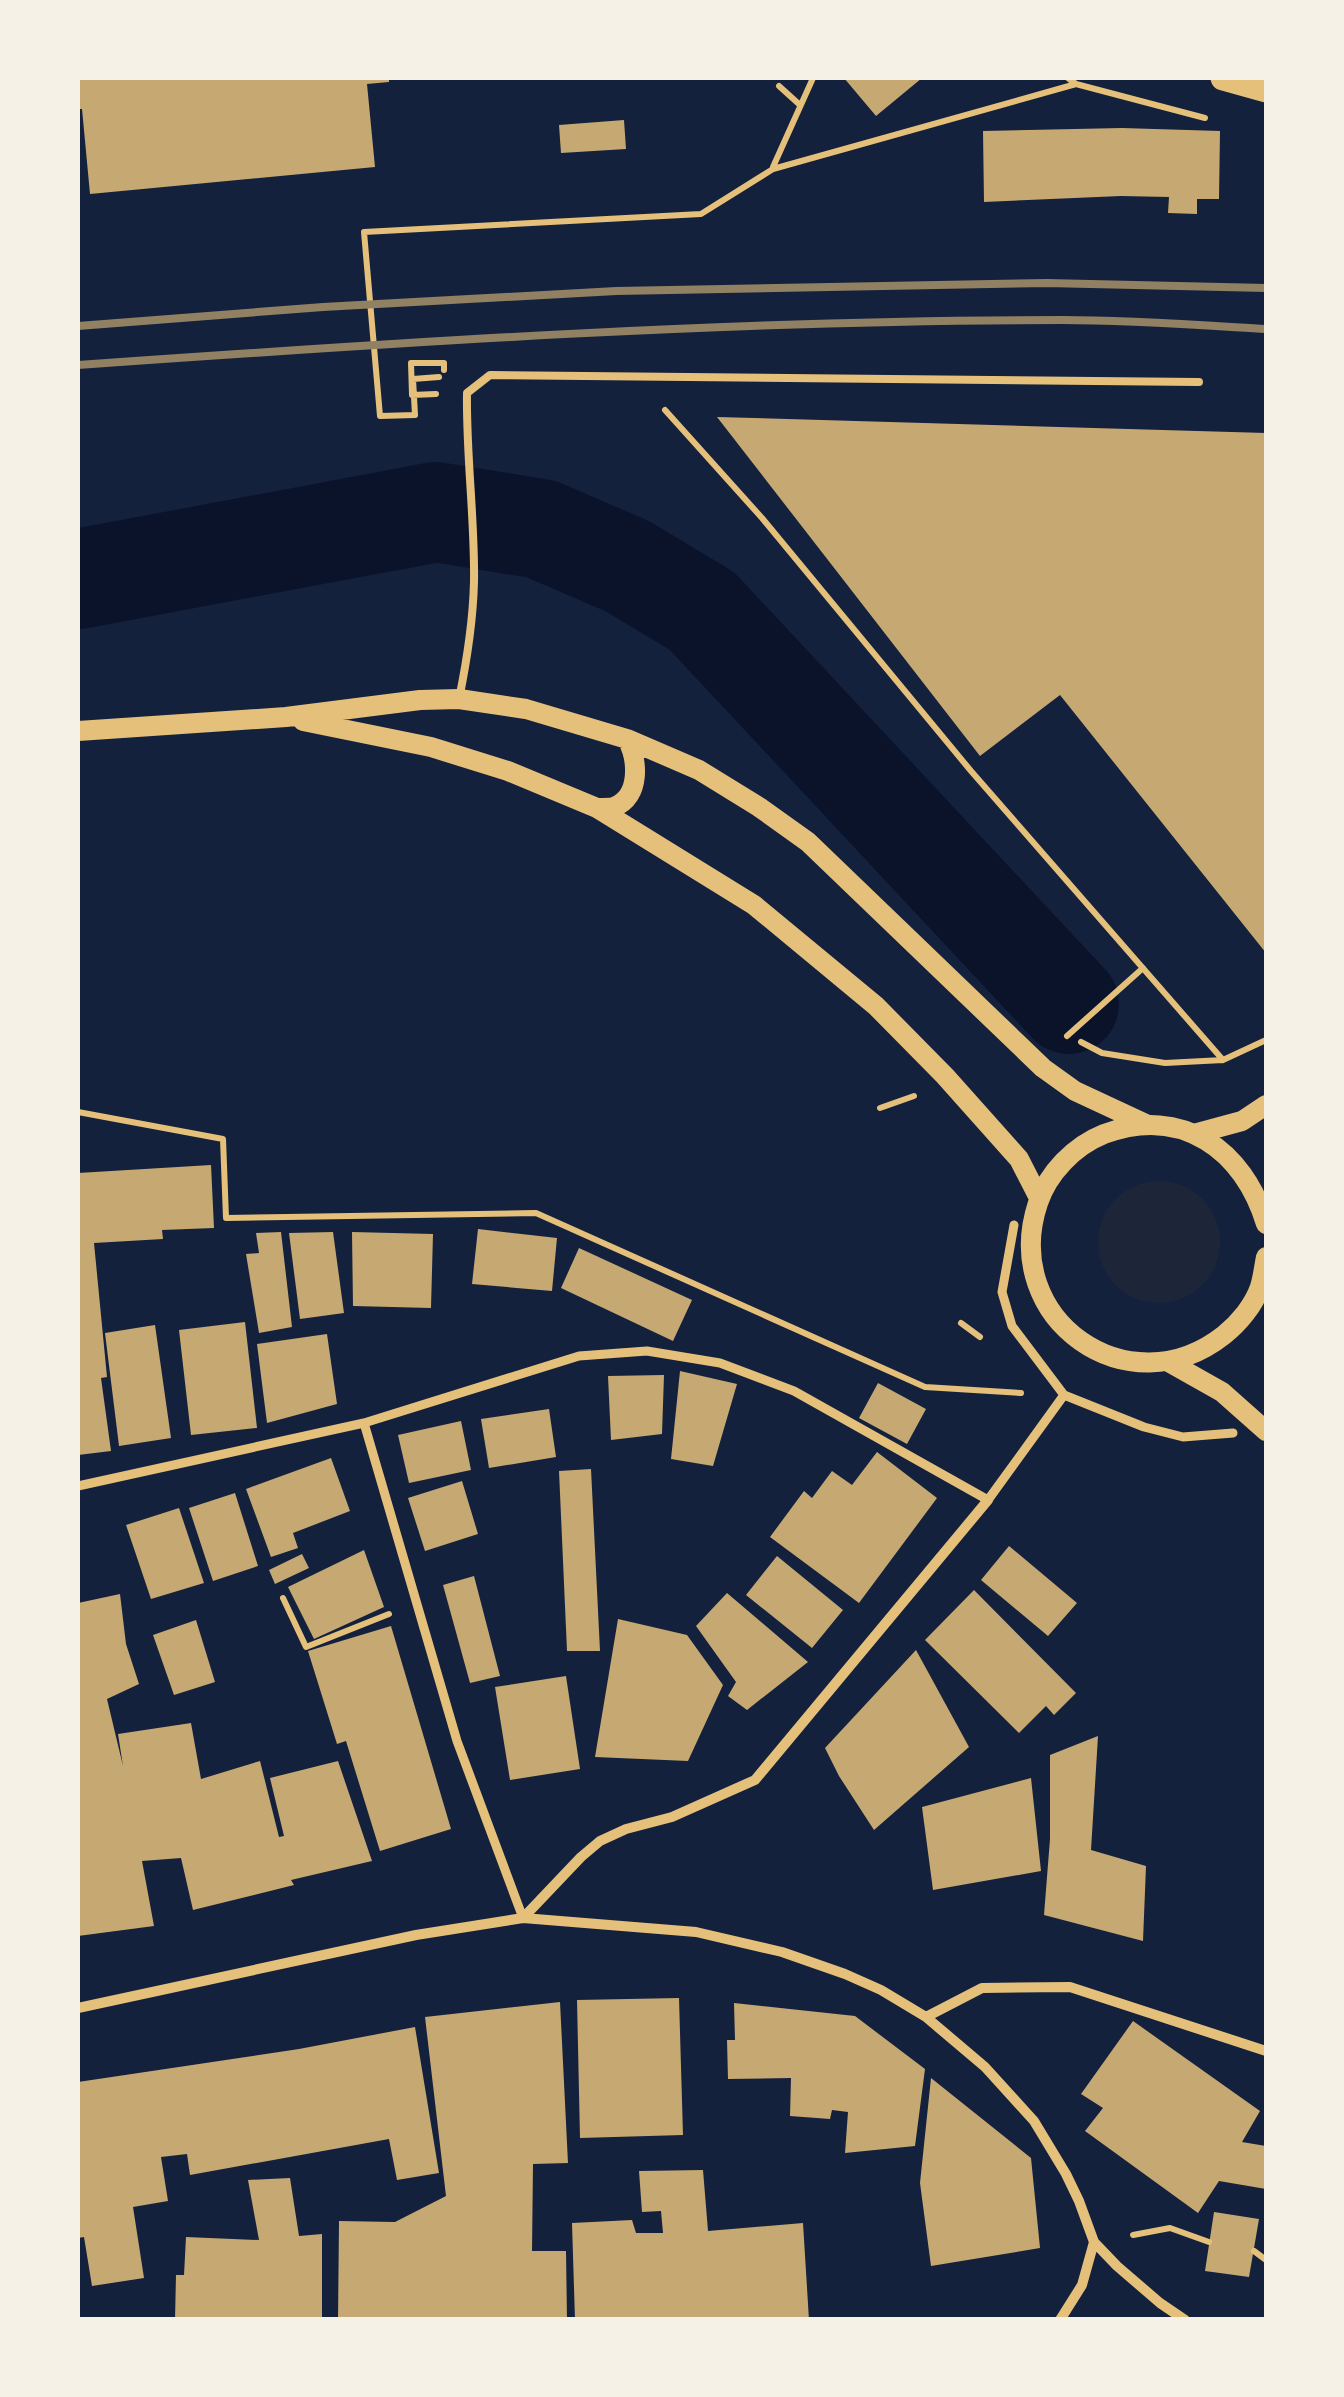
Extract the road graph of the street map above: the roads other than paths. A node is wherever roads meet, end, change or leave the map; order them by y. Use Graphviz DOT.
graph roads {
  1 [pos="1223,78"];
  2 [pos="1264,85"];
  3 [pos="1199,382"];
  4 [pos="459,699"];
  5 [pos="286,717"];
  6 [pos="78,731"];
  7 [pos="627,738"];
  8 [pos="597,808"];
  9 [pos="1266,1106"];
  10 [pos="1148,1125"];
  11 [pos="1194,1134"];
  12 [pos="1040,1198"];
  13 [pos="1266,1224"];
  14 [pos="1014,1225"];
  15 [pos="1266,1257"];
  16 [pos="1259,1289"];
  17 [pos="1266,1312"];
  18 [pos="1167,1362"];
  19 [pos="1064,1395"];
  20 [pos="364,1423"];
  21 [pos="1266,1431"];
  22 [pos="1233,1432"];
  23 [pos="78,1486"];
  24 [pos="988,1500"];
  25 [pos="523,1918"];
  26 [pos="78,2008"];
  27 [pos="926,2018"];
  28 [pos="1266,2050"];
  29 [pos="1094,2242"];
  30 [pos="1060,2320"];
  31 [pos="1185,2320"];
  1 -- 2 [label="main road"];
  3 -- 4 [label="lane"];
  4 -- 5 [label="main road"];
  4 -- 7 [label="main road"];
  5 -- 6 [label="main road"];
  5 -- 8 [label="main road"];
  7 -- 8 [label="main road"];
  7 -- 10 [label="main road"];
  8 -- 12 [label="main road"];
  9 -- 11 [label="main road"];
  10 -- 11 [label="main road"];
  10 -- 12 [label="main road"];
  11 -- 13 [label="main road"];
  12 -- 18 [label="main road"];
  14 -- 19 [label="street"];
  15 -- 16 [label="main road"];
  16 -- 17 [label="main road"];
  16 -- 18 [label="main road"];
  18 -- 21 [label="main road"];
  19 -- 22 [label="street"];
  19 -- 24 [label="street"];
  20 -- 23 [label="street"];
  20 -- 24 [label="street"];
  20 -- 25 [label="street"];
  24 -- 25 [label="street"];
  25 -- 26 [label="street"];
  25 -- 27 [label="street"];
  27 -- 28 [label="street"];
  27 -- 29 [label="street"];
  29 -- 30 [label="street"];
  29 -- 31 [label="street"];
}
